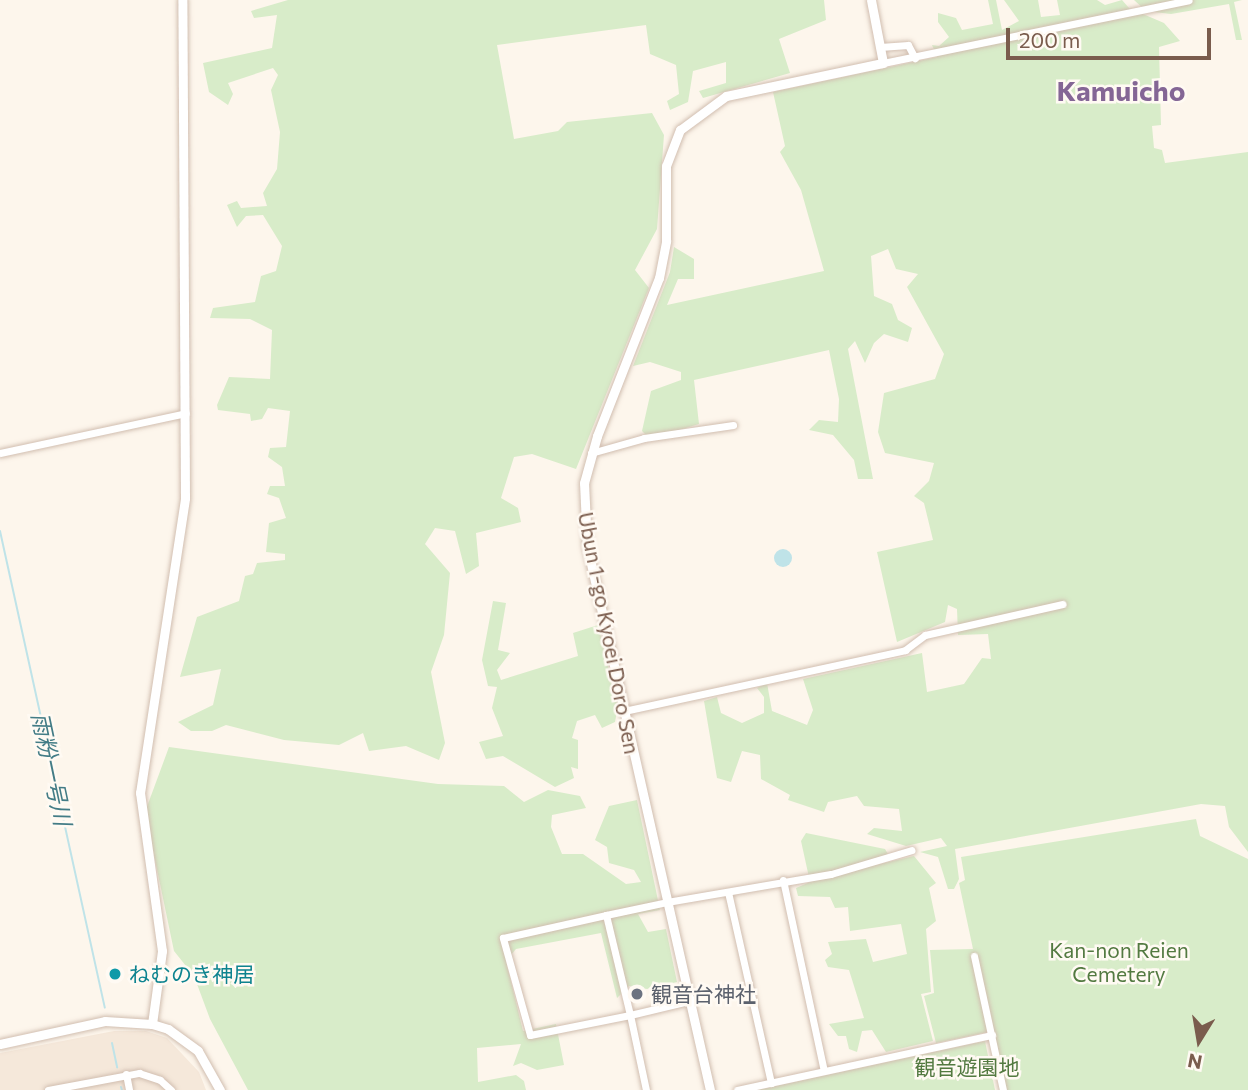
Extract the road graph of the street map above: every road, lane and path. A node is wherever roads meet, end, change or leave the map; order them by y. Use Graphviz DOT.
graph roads {
  1 [pos="182,0"];
  2 [pos="871,0"];
  3 [pos="1189,0"];
  4 [pos="880,47"];
  5 [pos="915,58"];
  6 [pos="883,63"];
  7 [pos="186,413"];
  8 [pos="733,425"];
  9 [pos="0,453"];
  10 [pos="591,453"];
  11 [pos="1063,604"];
  12 [pos="624,711"];
  13 [pos="912,850"];
  14 [pos="783,880"];
  15 [pos="728,892"];
  16 [pos="667,902"];
  17 [pos="606,915"];
  18 [pos="974,956"];
  19 [pos="690,1001"];
  20 [pos="630,1015"];
  21 [pos="152,1024"];
  22 [pos="992,1035"];
  23 [pos="0,1044"];
  24 [pos="824,1071"];
  25 [pos="126,1074"];
  26 [pos="771,1083"];
  27 [pos="87,1086"];
  28 [pos="48,1090"];
  29 [pos="129,1090"];
  30 [pos="171,1090"];
  31 [pos="220,1090"];
  32 [pos="646,1090"];
  33 [pos="710,1090"];
  34 [pos="737,1090"];
  35 [pos="1003,1090"];
  1 -- 7 [label="street"];
  2 -- 4 [label="street"];
  3 -- 5 [label="street"];
  4 -- 5 [label="street"];
  4 -- 6 [label="street"];
  5 -- 6 [label="street"];
  6 -- 10 [label="street, Ubun 1-go Kyoei Doro Sen"];
  7 -- 9 [label="street"];
  7 -- 21 [label="street"];
  8 -- 10 [label="street"];
  10 -- 12 [label="street, Ubun 1-go Kyoei Doro Sen"];
  11 -- 12 [label="street"];
  12 -- 16 [label="street, Ubun 1-go Kyoei Doro Sen"];
  13 -- 14 [label="street"];
  14 -- 15 [label="street"];
  14 -- 24 [label="street"];
  15 -- 16 [label="street"];
  15 -- 26 [label="street"];
  16 -- 17 [label="street"];
  16 -- 19 [label="street, Ubun 1-go Kyoei Doro Sen"];
  17 -- 20 [label="street"];
  17 -- 20 [label="street"];
  18 -- 22 [label="street"];
  19 -- 20 [label="street"];
  19 -- 33 [label="street, Ubun 1-go Kyoei Doro Sen"];
  20 -- 32 [label="street"];
  21 -- 23 [label="street"];
  21 -- 31 [label="street"];
  22 -- 24 [label="street"];
  22 -- 35 [label="street"];
  24 -- 26 [label="street"];
  25 -- 27 [label="street"];
  25 -- 29 [label="street"];
  25 -- 30 [label="street"];
  26 -- 34 [label="street"];
  27 -- 28 [label="street"];
}
